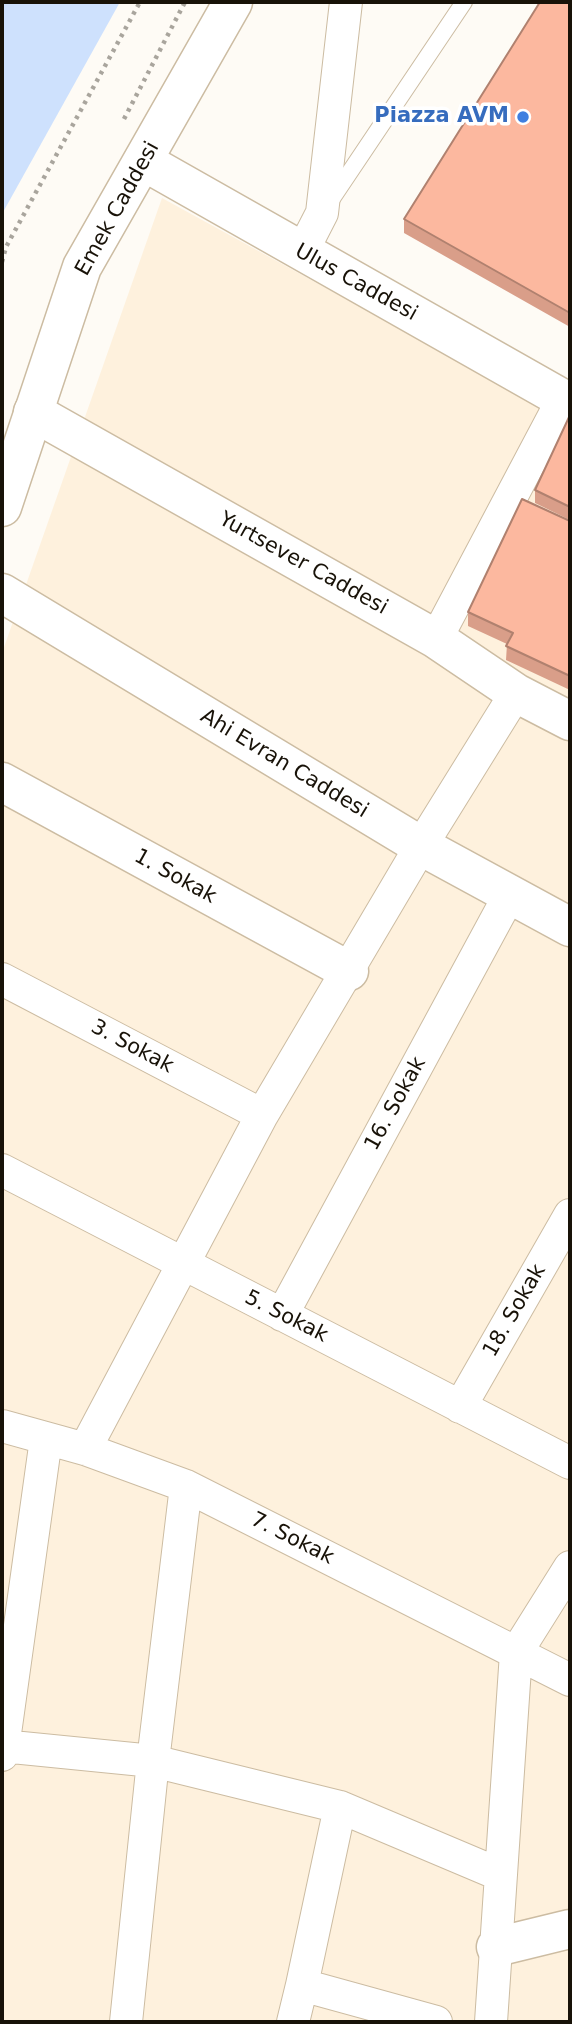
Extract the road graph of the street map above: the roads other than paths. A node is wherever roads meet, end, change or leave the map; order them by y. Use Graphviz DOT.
graph roads {
  1 [pos="233,2"];
  2 [pos="346,2"];
  3 [pos="464,2"];
  4 [pos="143,161"];
  5 [pos="322,213"];
  6 [pos="302,252"];
  7 [pos="567,401"];
  8 [pos="33,412"];
  9 [pos="2,506"];
  10 [pos="2,593"];
  11 [pos="436,639"];
  12 [pos="516,693"];
  13 [pos="570,721"];
  14 [pos="2,782"];
  15 [pos="421,846"];
  16 [pos="510,894"];
  17 [pos="570,927"];
  18 [pos="349,971"];
  19 [pos="2,979"];
  20 [pos="262,1115"];
  21 [pos="2,1170"];
  22 [pos="570,1215"];
  23 [pos="184,1265"];
  24 [pos="282,1315"];
  25 [pos="460,1407"];
  26 [pos="2,1426"];
  27 [pos="46,1438"];
  28 [pos="85,1449"];
  29 [pos="570,1464"];
  30 [pos="186,1486"];
  31 [pos="570,1567"];
  32 [pos="516,1653"];
  33 [pos="570,1680"];
  34 [pos="2,1749"];
  35 [pos="153,1761"];
  36 [pos="340,1807"];
  37 [pos="501,1875"];
  38 [pos="570,1929"];
  39 [pos="496,1947"];
  40 [pos="302,1986"];
  41 [pos="126,2022"];
  42 [pos="293,2022"];
  43 [pos="436,2022"];
  44 [pos="491,2022"];
  1 -- 4 [label="street, Emek Caddesi"];
  2 -- 5 [label="street"];
  3 -- 5 [label="lane"];
  4 -- 6 [label="street, Ulus Caddesi"];
  4 -- 8 [label="street, Emek Caddesi"];
  5 -- 6 [label="street"];
  6 -- 7 [label="street, Ulus Caddesi"];
  7 -- 11 [label="street"];
  8 -- 9 [label="street, Emek Caddesi"];
  8 -- 11 [label="street, Yurtsever Caddesi"];
  10 -- 15 [label="street, Ahi Evran Caddesi"];
  11 -- 12 [label="street, Yurtsever Caddesi"];
  12 -- 13 [label="street, Yurtsever Caddesi"];
  12 -- 15 [label="street"];
  14 -- 18 [label="street, 1. Sokak"];
  15 -- 16 [label="street, Ahi Evran Caddesi"];
  15 -- 18 [label="street"];
  16 -- 17 [label="street, Ahi Evran Caddesi"];
  16 -- 24 [label="street, 16. Sokak"];
  18 -- 20 [label="street"];
  19 -- 20 [label="street, 3. Sokak"];
  20 -- 23 [label="street"];
  21 -- 23 [label="street, 5. Sokak"];
  22 -- 25 [label="street, 18. Sokak"];
  23 -- 24 [label="street, 5. Sokak"];
  23 -- 28 [label="street"];
  24 -- 25 [label="street, 5. Sokak"];
  25 -- 29 [label="street, 5. Sokak"];
  26 -- 27 [label="street, 7. Sokak"];
  27 -- 28 [label="street, 7. Sokak"];
  27 -- 34 [label="street"];
  28 -- 30 [label="street, 7. Sokak"];
  30 -- 32 [label="street, 7. Sokak"];
  30 -- 35 [label="street"];
  31 -- 32 [label="street"];
  32 -- 33 [label="street, 7. Sokak"];
  32 -- 37 [label="street"];
  34 -- 35 [label="street"];
  35 -- 36 [label="street"];
  35 -- 41 [label="street"];
  36 -- 37 [label="street"];
  36 -- 40 [label="street"];
  37 -- 39 [label="street"];
  38 -- 39 [label="street"];
  39 -- 44 [label="street"];
  40 -- 42 [label="street"];
  40 -- 43 [label="street"];
}
